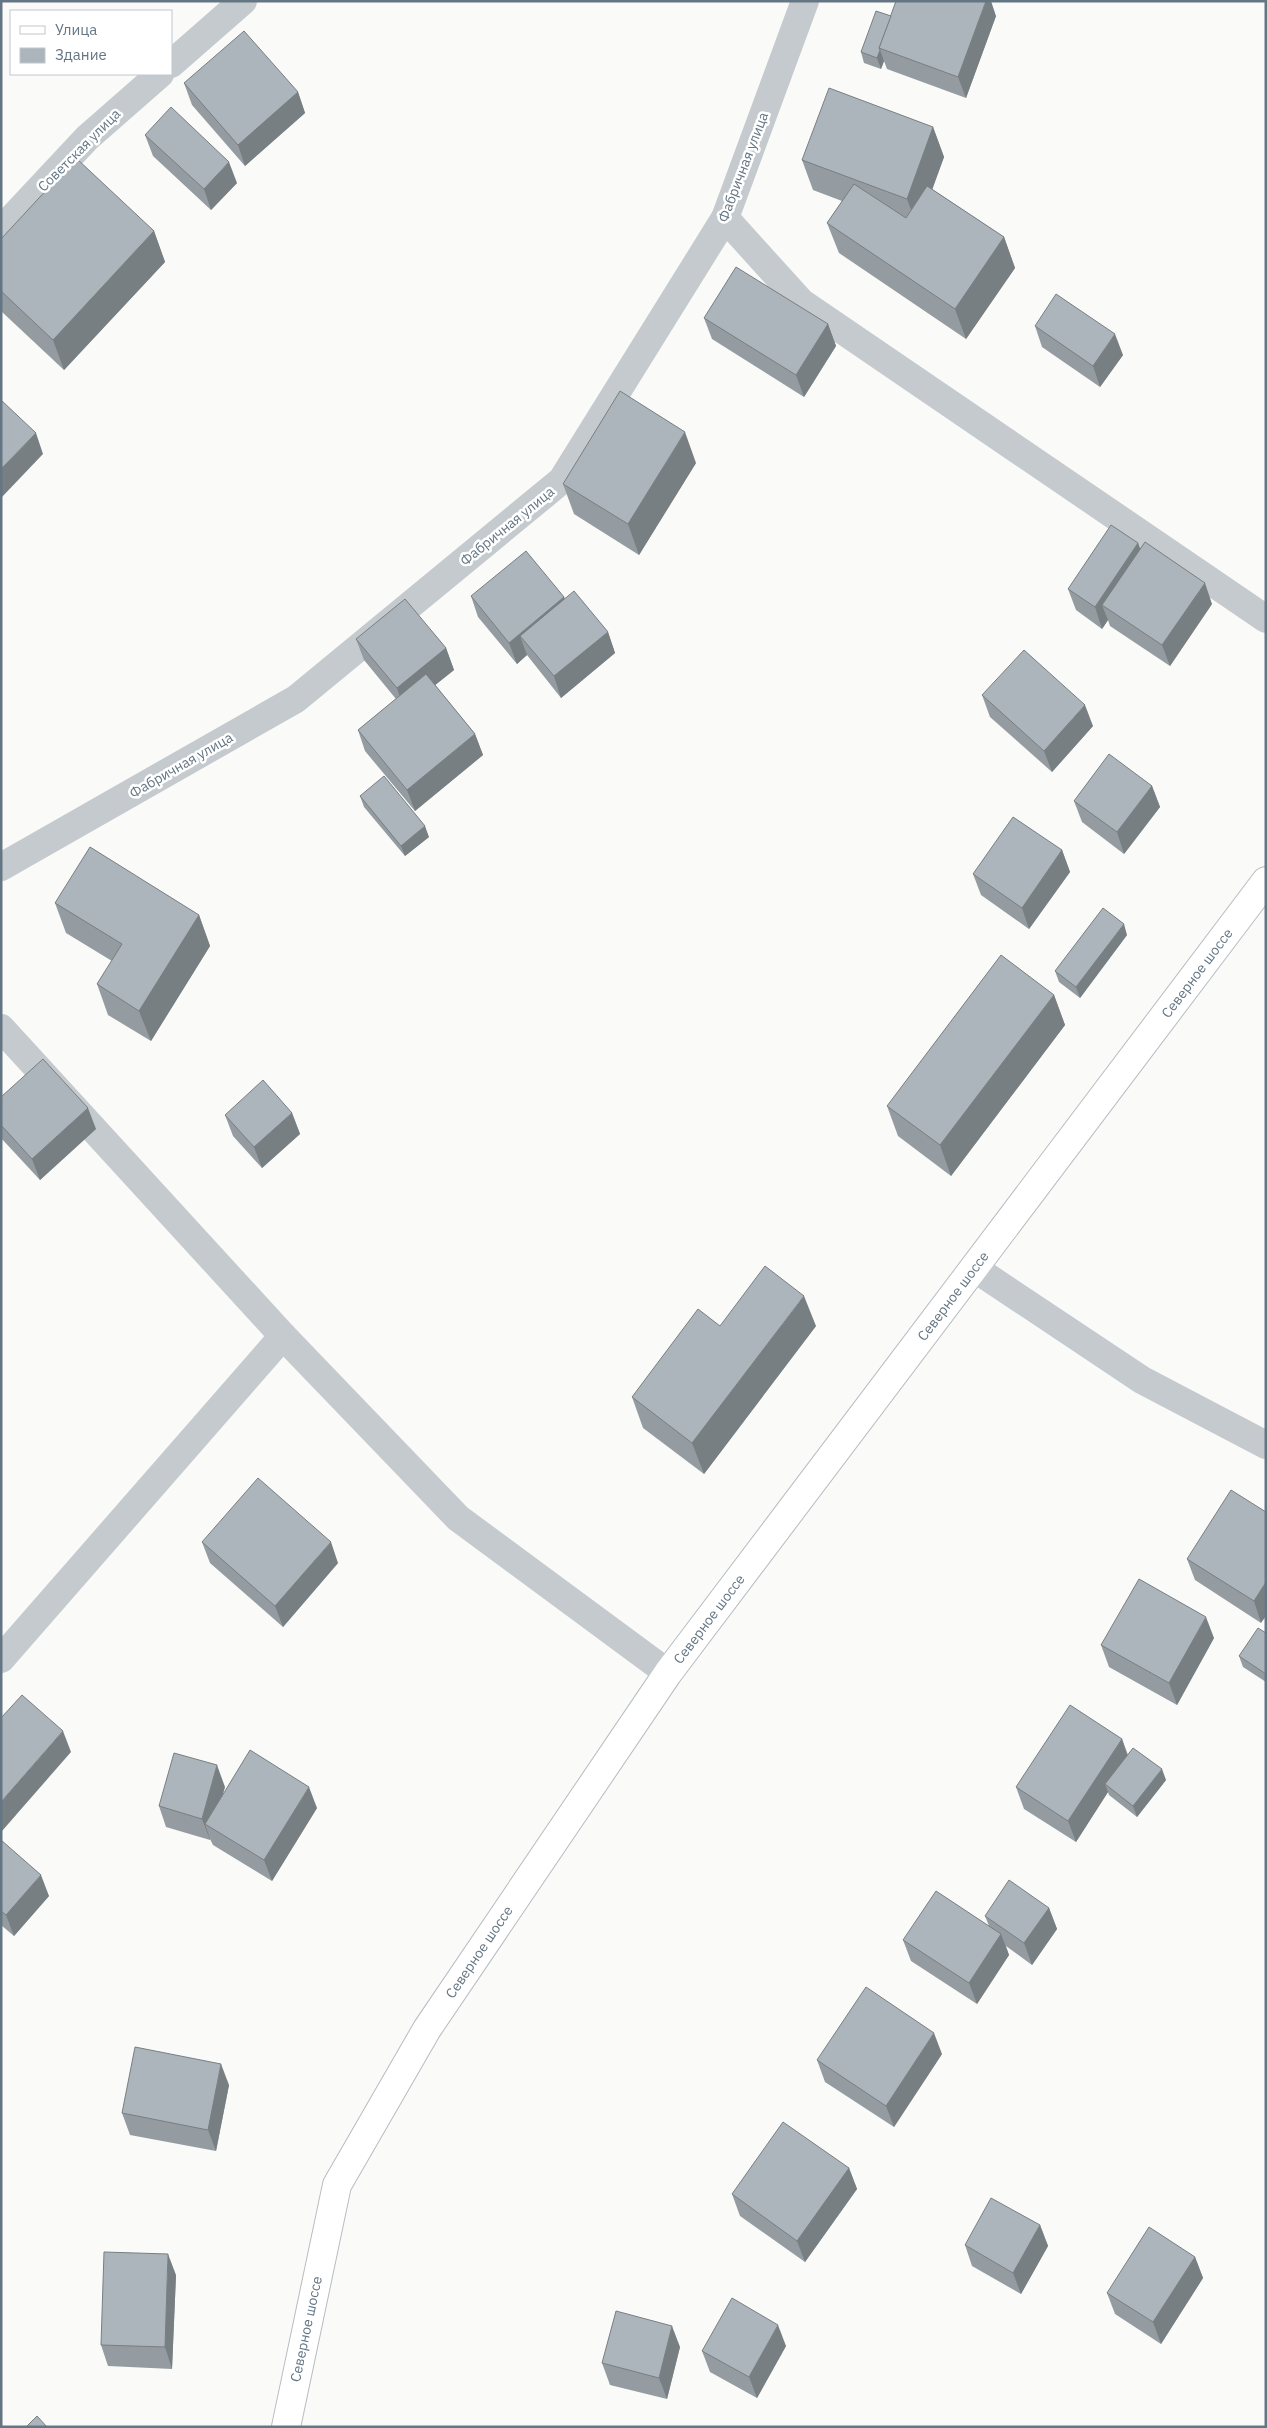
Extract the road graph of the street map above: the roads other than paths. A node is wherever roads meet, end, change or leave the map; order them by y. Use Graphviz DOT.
graph roads {
  1 [pos="243,1"];
  2 [pos="805,1"];
  3 [pos="172,63"];
  4 [pos="159,75"];
  5 [pos="725,218"];
  6 [pos="1,230"];
  7 [pos="1266,619"];
  8 [pos="1,867"];
  9 [pos="1266,881"];
  10 [pos="1,1028"];
  11 [pos="974,1268"];
  12 [pos="283,1336"];
  13 [pos="1266,1445"];
  14 [pos="1,1658"];
  15 [pos="668,1673"];
  16 [pos="286,2427"];
  1 -- 3 [label="street"];
  2 -- 5 [label="street, Фабричная улица"];
  4 -- 6 [label="street, Советская улица"];
  5 -- 7 [label="street"];
  5 -- 8 [label="street, Фабричная улица"];
  9 -- 11 [label="main road, Северное шоссе"];
  10 -- 12 [label="street"];
  11 -- 13 [label="street"];
  11 -- 15 [label="main road, Северное шоссе"];
  12 -- 14 [label="street"];
  12 -- 15 [label="street"];
  15 -- 16 [label="main road, Северное шоссе"];
}
